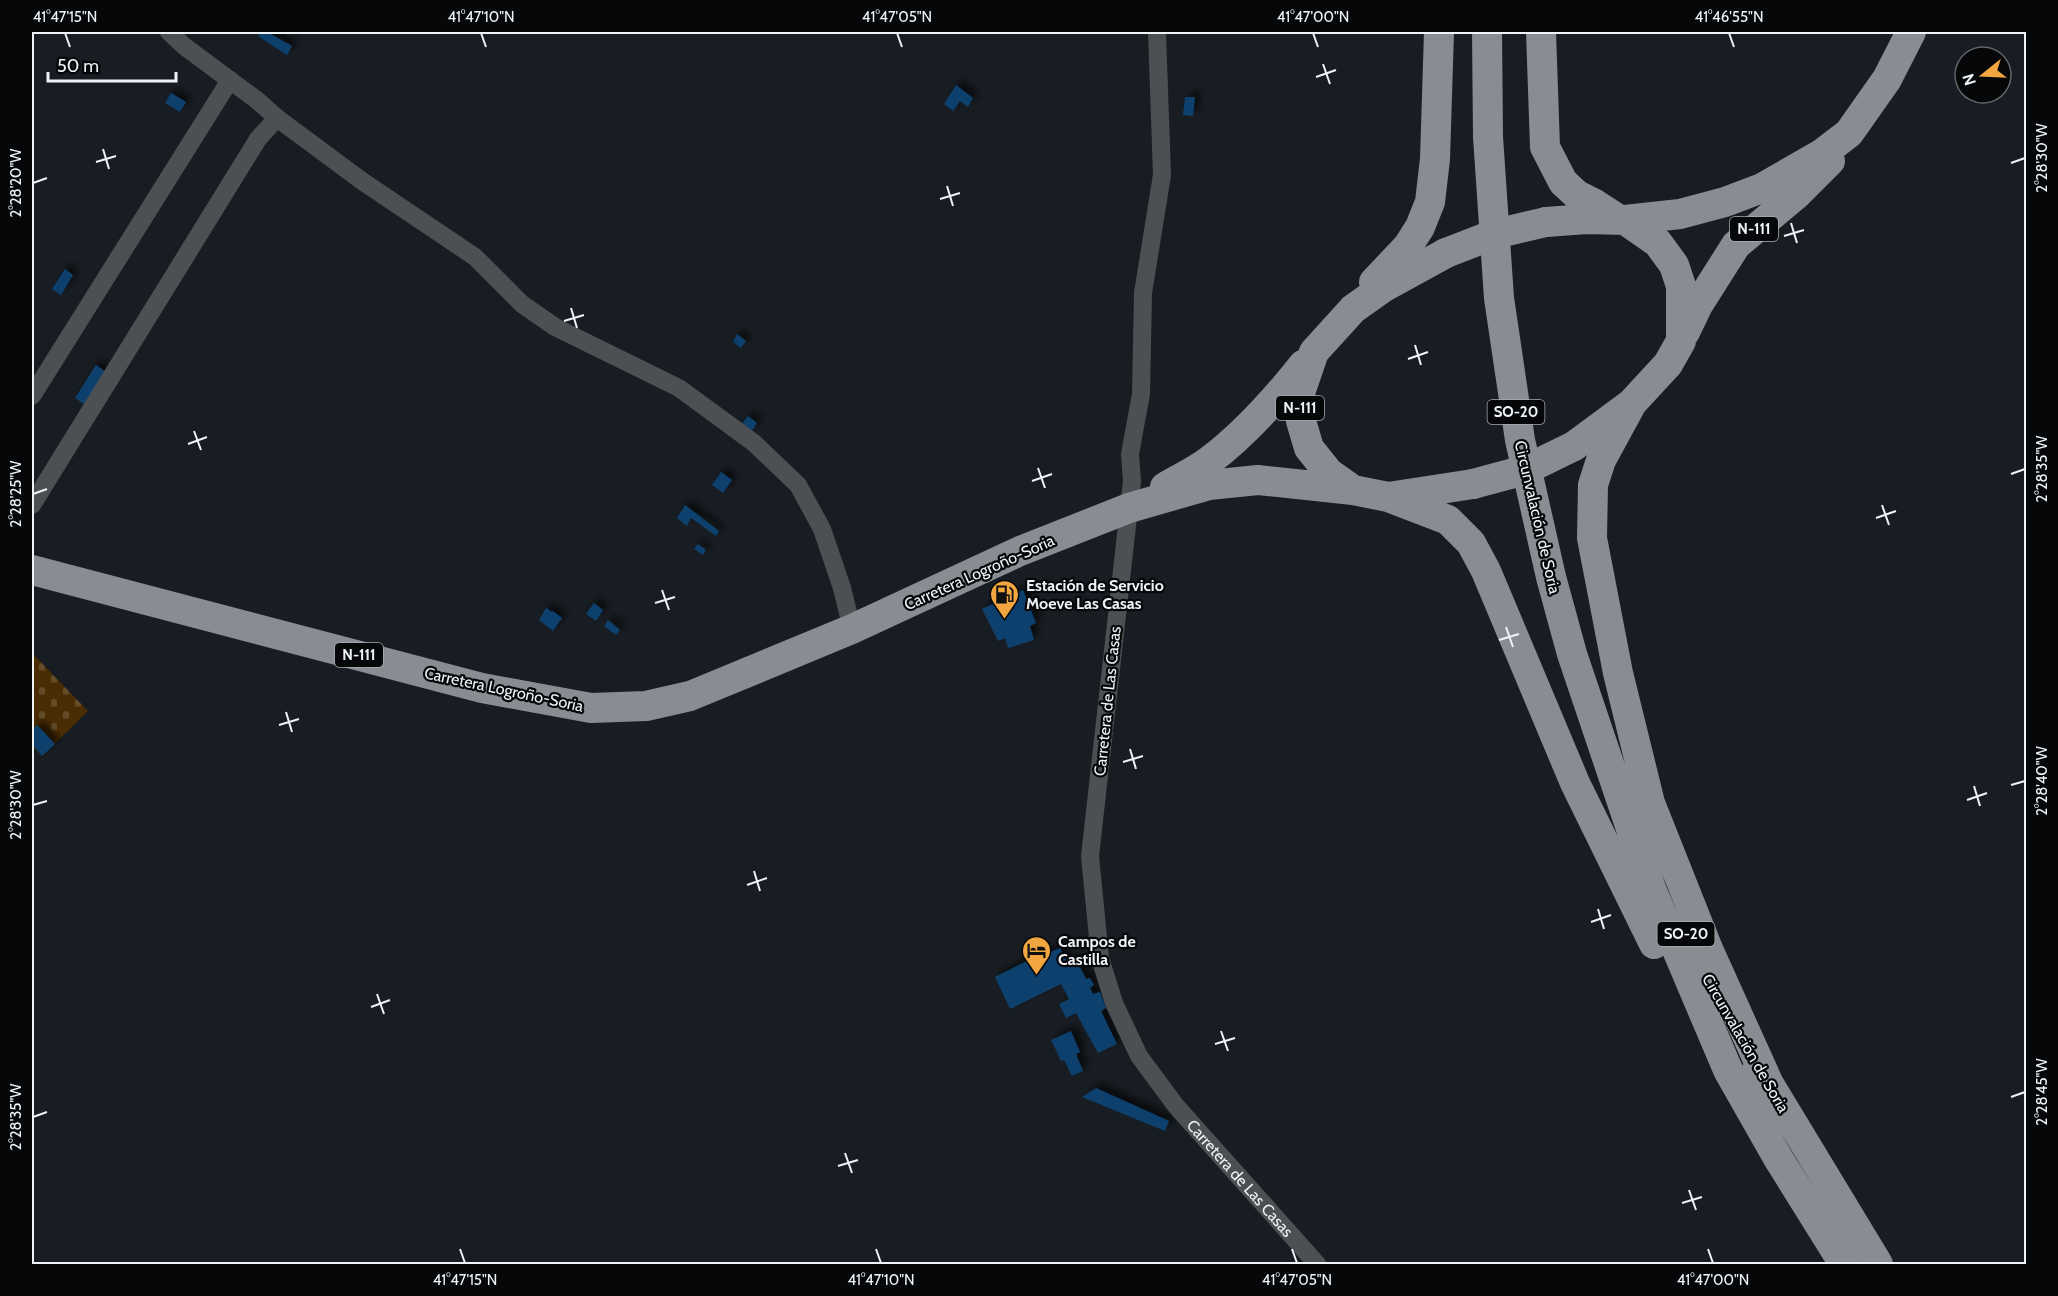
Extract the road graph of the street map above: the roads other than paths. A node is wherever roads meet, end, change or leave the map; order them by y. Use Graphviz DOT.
graph roads {
  1 [pos="170,32"];
  2 [pos="1157,32"];
  3 [pos="1439,32"];
  4 [pos="1487,32"];
  5 [pos="1541,32"];
  6 [pos="1911,32"];
  7 [pos="230,80"];
  8 [pos="277,118"];
  9 [pos="1849,133"];
  10 [pos="1621,219"];
  11 [pos="1353,309"];
  12 [pos="1681,341"];
  13 [pos="1314,352"];
  14 [pos="32,396"];
  15 [pos="1632,403"];
  16 [pos="1353,490"];
  17 [pos="1388,497"];
  18 [pos="32,505"];
  19 [pos="1129,508"];
  20 [pos="32,570"];
  21 [pos="852,629"];
  22 [pos="1615,780"];
  23 [pos="1728,1070"];
  24 [pos="1768,1082"];
  25 [pos="1317,1264"];
  26 [pos="1844,1264"];
  27 [pos="1878,1264"];
  1 -- 7 [label="street"];
  2 -- 19 [label="street, Carretera de Las Casas"];
  3 -- 11 [label="highway"];
  4 -- 22 [label="highway, Circunvalación de Soria / SO-20"];
  5 -- 10 [label="highway"];
  6 -- 9 [label="highway, N-111"];
  7 -- 8 [label="street"];
  7 -- 14 [label="street"];
  8 -- 18 [label="street"];
  8 -- 21 [label="street"];
  9 -- 10 [label="highway, N-111"];
  9 -- 12 [label="highway, N-111"];
  10 -- 11 [label="highway, N-111, bridge"];
  10 -- 12 [label="highway"];
  11 -- 13 [label="highway, N-111"];
  12 -- 15 [label="highway, N-111"];
  13 -- 16 [label="highway, N-111"];
  13 -- 19 [label="highway, Carretera Logroño-Soria / N-111"];
  15 -- 17 [label="highway, N-111, bridge"];
  15 -- 24 [label="highway, SO-20"];
  16 -- 17 [label="highway, N-111"];
  16 -- 19 [label="highway, Carretera Logroño-Soria / N-111"];
  17 -- 23 [label="highway, SO-20"];
  19 -- 21 [label="highway, Carretera Logroño-Soria / N-111"];
  19 -- 25 [label="street, Carretera de Las Casas"];
  20 -- 21 [label="highway, Carretera Logroño-Soria / N-111"];
  22 -- 23 [label="highway, Circunvalación de Soria / SO-20"];
  22 -- 24 [label="highway, Circunvalación de Soria / SO-20"];
  23 -- 26 [label="highway, Circunvalación de Soria / SO-20"];
  24 -- 27 [label="highway, Circunvalación de Soria / SO-20"];
}
